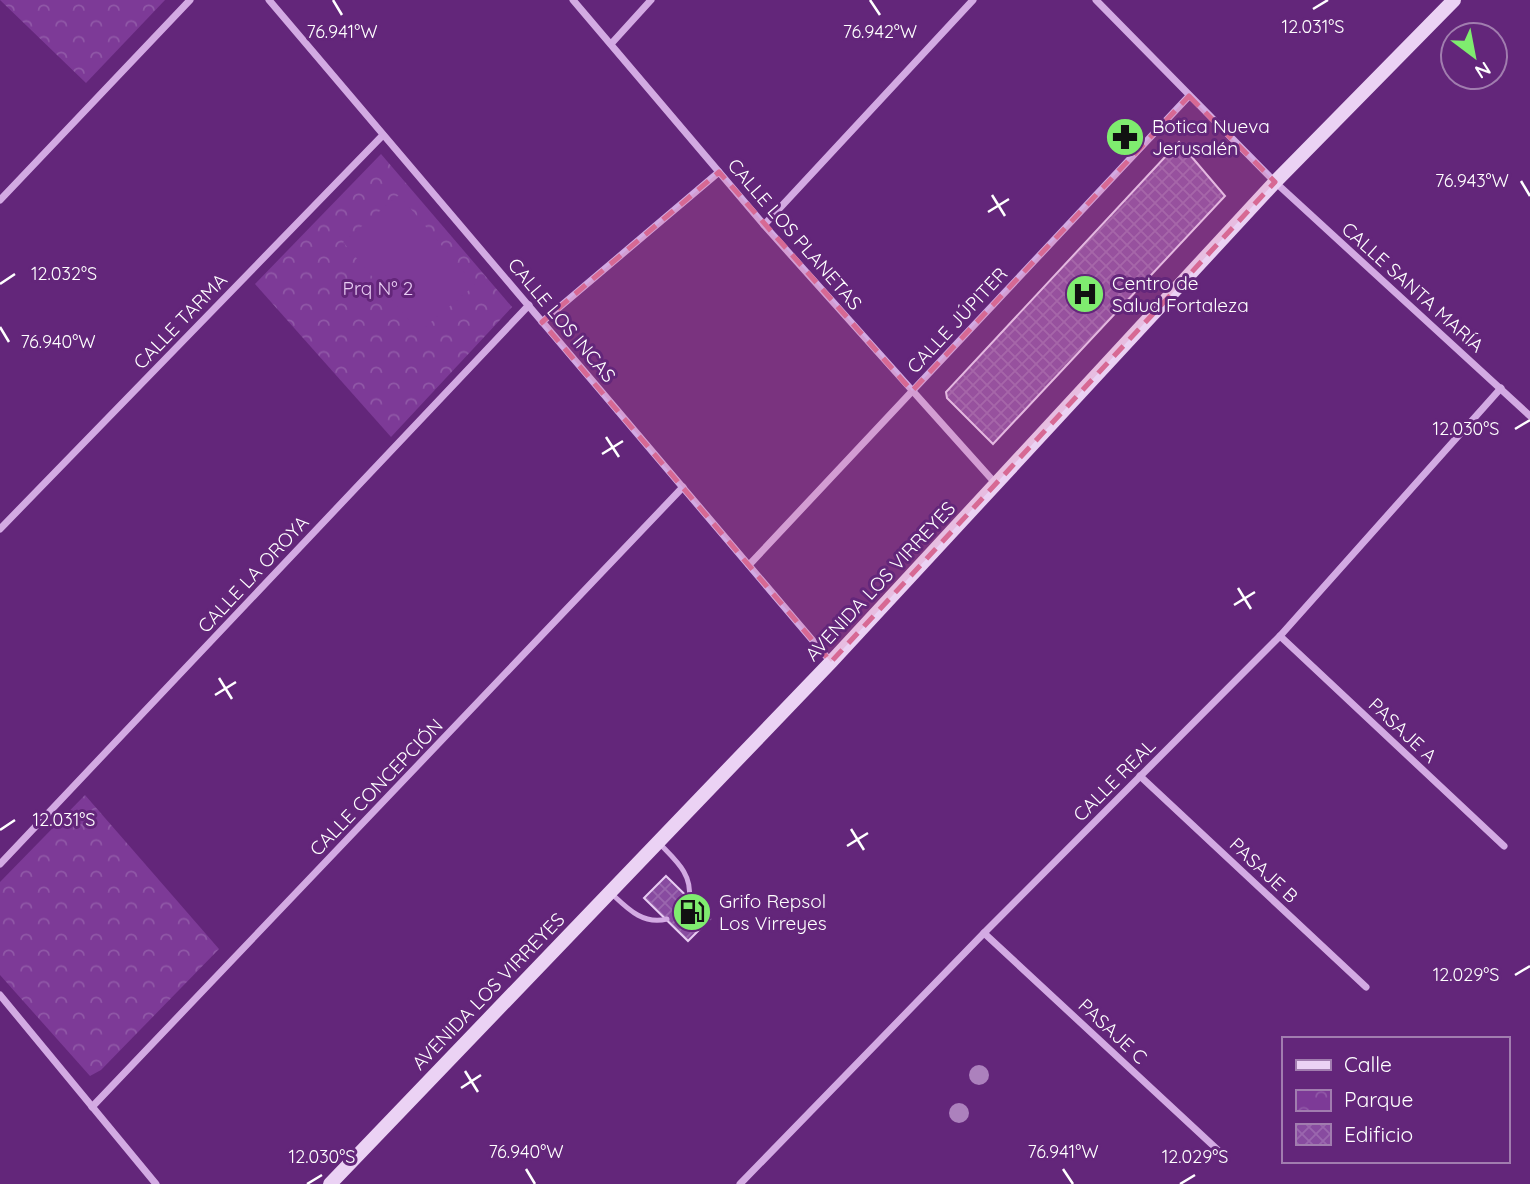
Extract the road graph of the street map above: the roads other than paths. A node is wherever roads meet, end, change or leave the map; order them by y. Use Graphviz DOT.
graph roads {
  1 [pos="190,0"];
  2 [pos="269,0"];
  3 [pos="573,0"];
  4 [pos="651,0"];
  5 [pos="973,0"];
  6 [pos="1096,0"];
  7 [pos="1454,0"];
  8 [pos="611,44"];
  9 [pos="1189,96"];
  10 [pos="383,135"];
  11 [pos="719,172"];
  12 [pos="1275,182"];
  13 [pos="0,200"];
  14 [pos="764,225"];
  15 [pos="529,306"];
  16 [pos="542,322"];
  17 [pos="1501,388"];
  18 [pos="912,391"];
  19 [pos="1530,416"];
  20 [pos="996,485"];
  21 [pos="683,487"];
  22 [pos="0,529"];
  23 [pos="749,565"];
  24 [pos="1280,636"];
  25 [pos="831,662"];
  26 [pos="1140,776"];
  27 [pos="658,842"];
  28 [pos="1504,846"];
  29 [pos="0,864"];
  30 [pos="609,892"];
  31 [pos="689,899"];
  32 [pos="667,919"];
  33 [pos="984,933"];
  34 [pos="1366,987"];
  35 [pos="0,995"];
  36 [pos="92,1107"];
  37 [pos="1220,1152"];
  38 [pos="156,1184"];
  39 [pos="330,1184"];
  40 [pos="740,1184"];
  1 -- 13 [label="street"];
  2 -- 10 [label="street, CALLE LOS INCAS"];
  3 -- 8 [label="street, CALLE LOS PLANETAS"];
  4 -- 8 [label="street"];
  5 -- 14 [label="street"];
  6 -- 9 [label="street, CALLE SANTA MARÍA"];
  7 -- 12 [label="street, AVENIDA LOS VIRREYES"];
  8 -- 11 [label="street, CALLE LOS PLANETAS"];
  9 -- 12 [label="street, CALLE SANTA MARÍA"];
  9 -- 18 [label="street, CALLE JÚPITER"];
  10 -- 15 [label="street, CALLE LOS INCAS"];
  10 -- 22 [label="street, CALLE TARMA"];
  11 -- 14 [label="street, CALLE LOS PLANETAS"];
  11 -- 16 [label="street"];
  12 -- 17 [label="street, CALLE SANTA MARÍA"];
  12 -- 20 [label="street, AVENIDA LOS VIRREYES"];
  14 -- 18 [label="street, CALLE LOS PLANETAS"];
  15 -- 16 [label="street, CALLE LOS INCAS"];
  15 -- 29 [label="street, CALLE LA OROYA"];
  16 -- 21 [label="street, CALLE LOS INCAS"];
  17 -- 19 [label="street, CALLE SANTA MARÍA"];
  17 -- 24 [label="street, CALLE REAL"];
  18 -- 20 [label="street, CALLE LOS PLANETAS"];
  18 -- 23 [label="street, CALLE JÚPITER"];
  20 -- 25 [label="street, AVENIDA LOS VIRREYES"];
  21 -- 23 [label="street, CALLE LOS INCAS"];
  21 -- 36 [label="street, CALLE CONCEPCIÓN"];
  23 -- 25 [label="street, CALLE LOS INCAS"];
  24 -- 26 [label="street, CALLE REAL"];
  24 -- 28 [label="street, PASAJE A"];
  25 -- 27 [label="street, AVENIDA LOS VIRREYES"];
  26 -- 33 [label="street, CALLE REAL"];
  26 -- 34 [label="street, PASAJE B"];
  27 -- 30 [label="street, AVENIDA LOS VIRREYES"];
  27 -- 31 [label="lane"];
  30 -- 32 [label="lane"];
  30 -- 39 [label="street, AVENIDA LOS VIRREYES"];
  33 -- 37 [label="street, PASAJE C"];
  33 -- 40 [label="street, CALLE REAL"];
  35 -- 36 [label="street"];
  36 -- 38 [label="street"];
}
